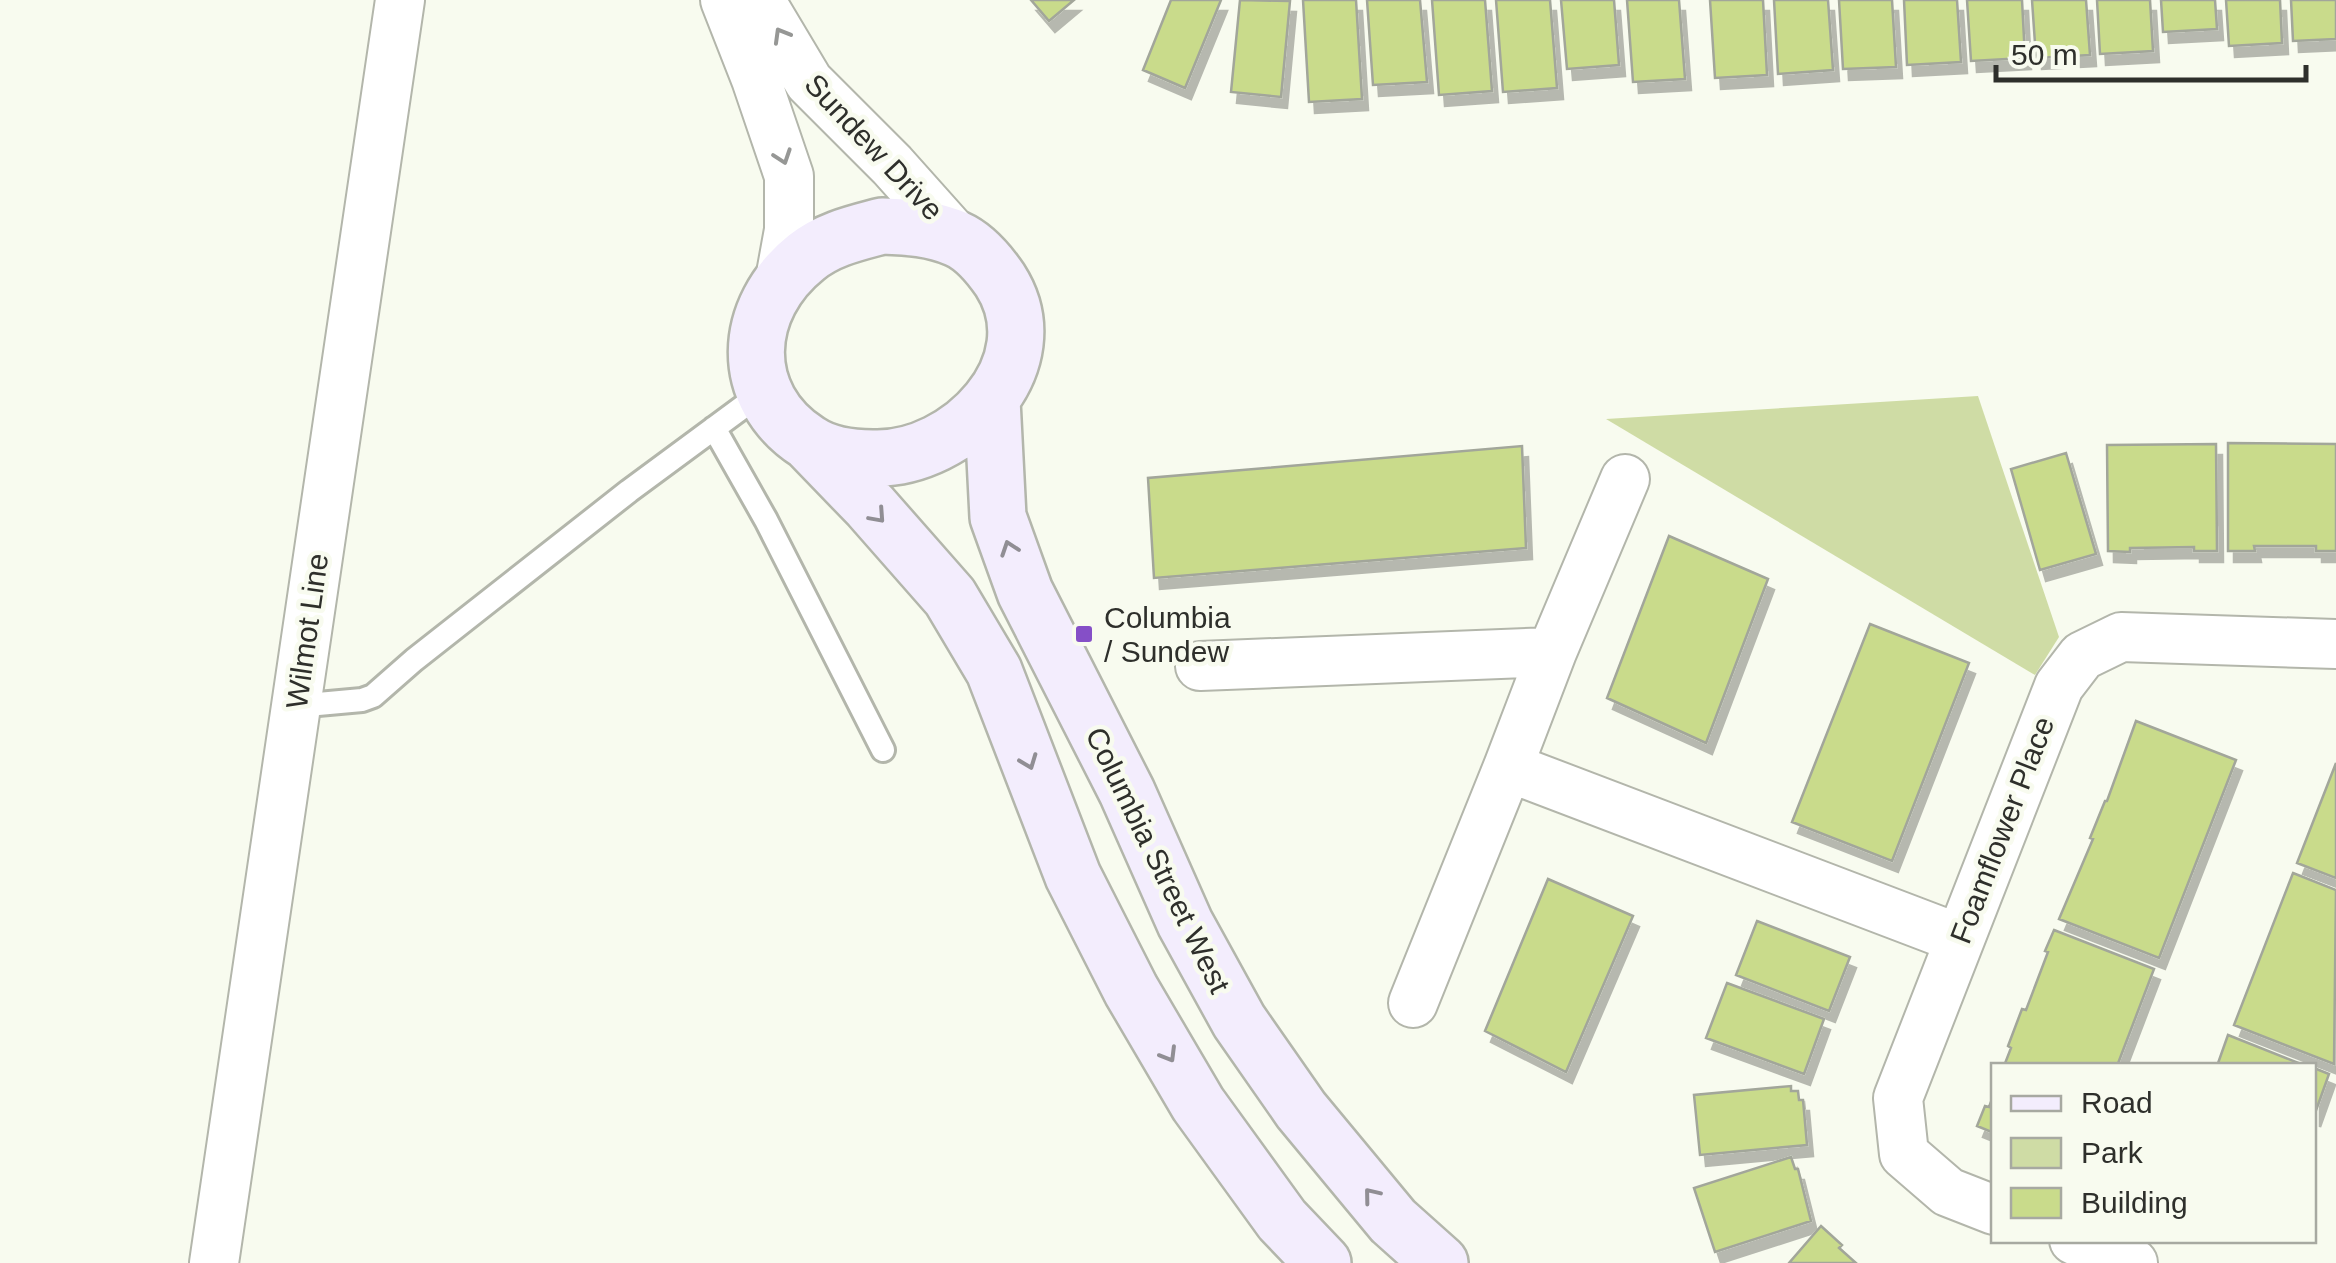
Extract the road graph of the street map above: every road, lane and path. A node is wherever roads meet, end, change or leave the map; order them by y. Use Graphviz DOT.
graph roads {
  1 [pos="400,0"];
  2 [pos="725,0"];
  3 [pos="760,0"];
  4 [pos="960,240"];
  5 [pos="779,285"];
  6 [pos="763,392"];
  7 [pos="992,400"];
  8 [pos="714,428"];
  9 [pos="811,445"];
  10 [pos="1625,479"];
  11 [pos="2336,644"];
  12 [pos="1552,652"];
  13 [pos="1200,666"];
  14 [pos="296,706"];
  15 [pos="883,750"];
  16 [pos="1508,767"];
  17 [pos="1960,940"];
  18 [pos="1413,1003"];
  19 [pos="1991,1209"];
  20 [pos="2082,1243"];
  21 [pos="214,1263"];
  22 [pos="1324,1263"];
  23 [pos="1440,1263"];
  24 [pos="2133,1263"];
  1 -- 14 [label="street, Wilmot Line"];
  2 -- 5 [label="street, Sundew Drive, one-way"];
  4 -- 3 [label="street, Sundew Drive, one-way"];
  4 -- 5 [label="main road"];
  4 -- 7 [label="main road"];
  5 -- 6 [label="main road"];
  6 -- 8 [label="lane"];
  6 -- 9 [label="main road"];
  7 -- 9 [label="main road"];
  23 -- 7 [label="main road, Columbia Street West, one-way"];
  8 -- 14 [label="lane"];
  8 -- 15 [label="lane"];
  9 -- 22 [label="main road, one-way"];
  10 -- 12 [label="street"];
  11 -- 17 [label="street, Foamflower Place"];
  12 -- 13 [label="street"];
  12 -- 16 [label="street"];
  14 -- 21 [label="street, Wilmot Line"];
  16 -- 17 [label="street"];
  16 -- 18 [label="street"];
  17 -- 19 [label="street, Foamflower Place"];
  20 -- 24 [label="street"];
}
